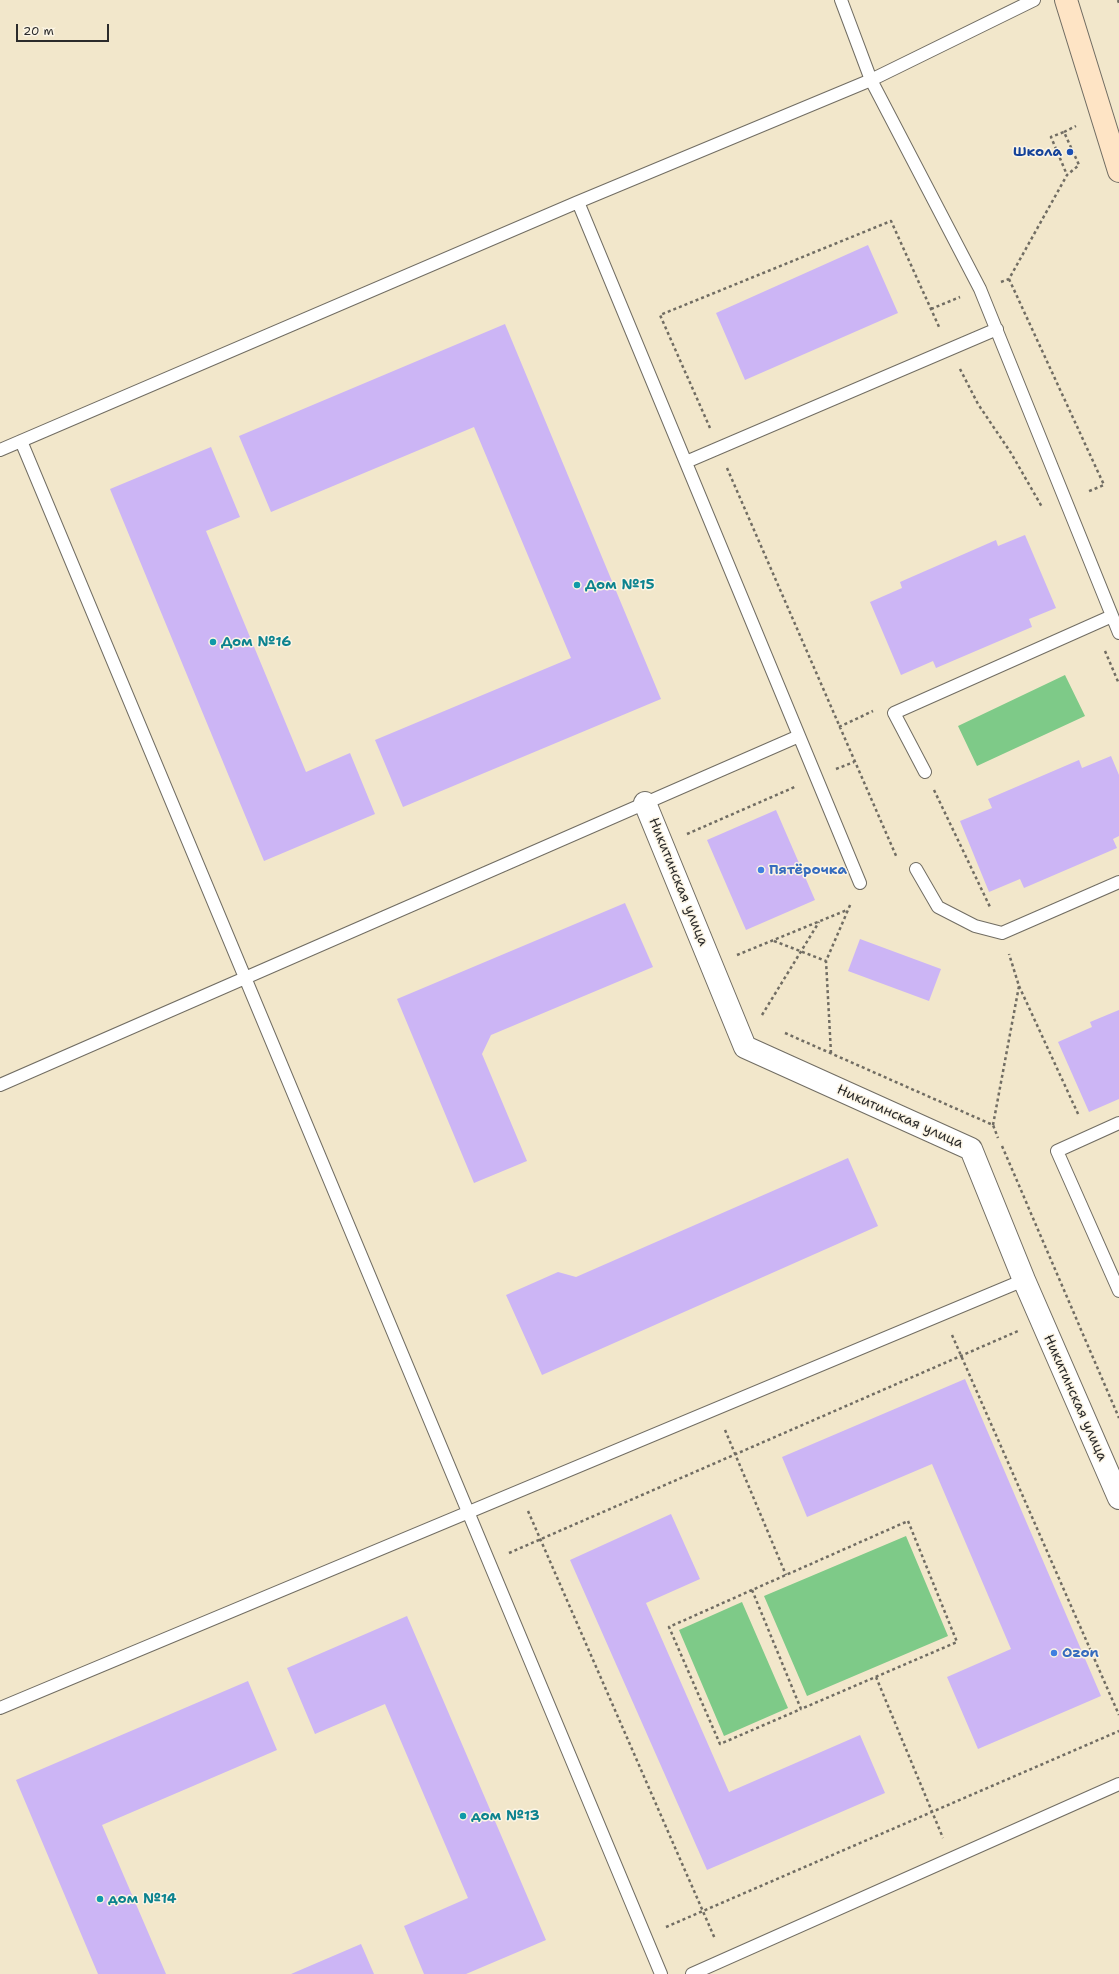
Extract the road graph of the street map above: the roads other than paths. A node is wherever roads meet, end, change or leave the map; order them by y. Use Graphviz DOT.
graph roads {
  1 [pos="841,0"];
  2 [pos="1034,0"];
  3 [pos="1066,0"];
  4 [pos="871,80"];
  5 [pos="1119,172"];
  6 [pos="578,202"];
  7 [pos="997,329"];
  8 [pos="21,441"];
  9 [pos="0,450"];
  10 [pos="686,462"];
  11 [pos="1112,616"];
  12 [pos="1119,633"];
  13 [pos="799,736"];
  14 [pos="926,772"];
  15 [pos="645,803"];
  16 [pos="916,869"];
  17 [pos="1119,882"];
  18 [pos="860,883"];
  19 [pos="244,978"];
  20 [pos="0,1085"];
  21 [pos="1119,1123"];
  22 [pos="1024,1280"];
  23 [pos="1119,1291"];
  24 [pos="1119,1498"];
  25 [pos="468,1513"];
  26 [pos="0,1708"];
  27 [pos="1119,1784"];
  28 [pos="661,1974"];
  29 [pos="692,1974"];
  1 -- 4 [label="lane"];
  2 -- 4 [label="lane"];
  3 -- 5 [label="street"];
  4 -- 6 [label="lane"];
  4 -- 7 [label="lane"];
  6 -- 8 [label="lane"];
  6 -- 10 [label="lane"];
  7 -- 10 [label="lane"];
  7 -- 11 [label="lane"];
  8 -- 9 [label="lane"];
  8 -- 19 [label="lane"];
  10 -- 13 [label="lane"];
  11 -- 12 [label="lane"];
  11 -- 14 [label="lane"];
  13 -- 15 [label="lane"];
  13 -- 18 [label="lane"];
  15 -- 19 [label="lane"];
  15 -- 22 [label="street, Никитинская улица"];
  16 -- 17 [label="lane"];
  19 -- 20 [label="lane"];
  19 -- 25 [label="lane"];
  21 -- 23 [label="lane"];
  22 -- 24 [label="street, Никитинская улица"];
  22 -- 25 [label="lane"];
  25 -- 26 [label="lane"];
  25 -- 28 [label="lane"];
  27 -- 29 [label="lane"];
}
